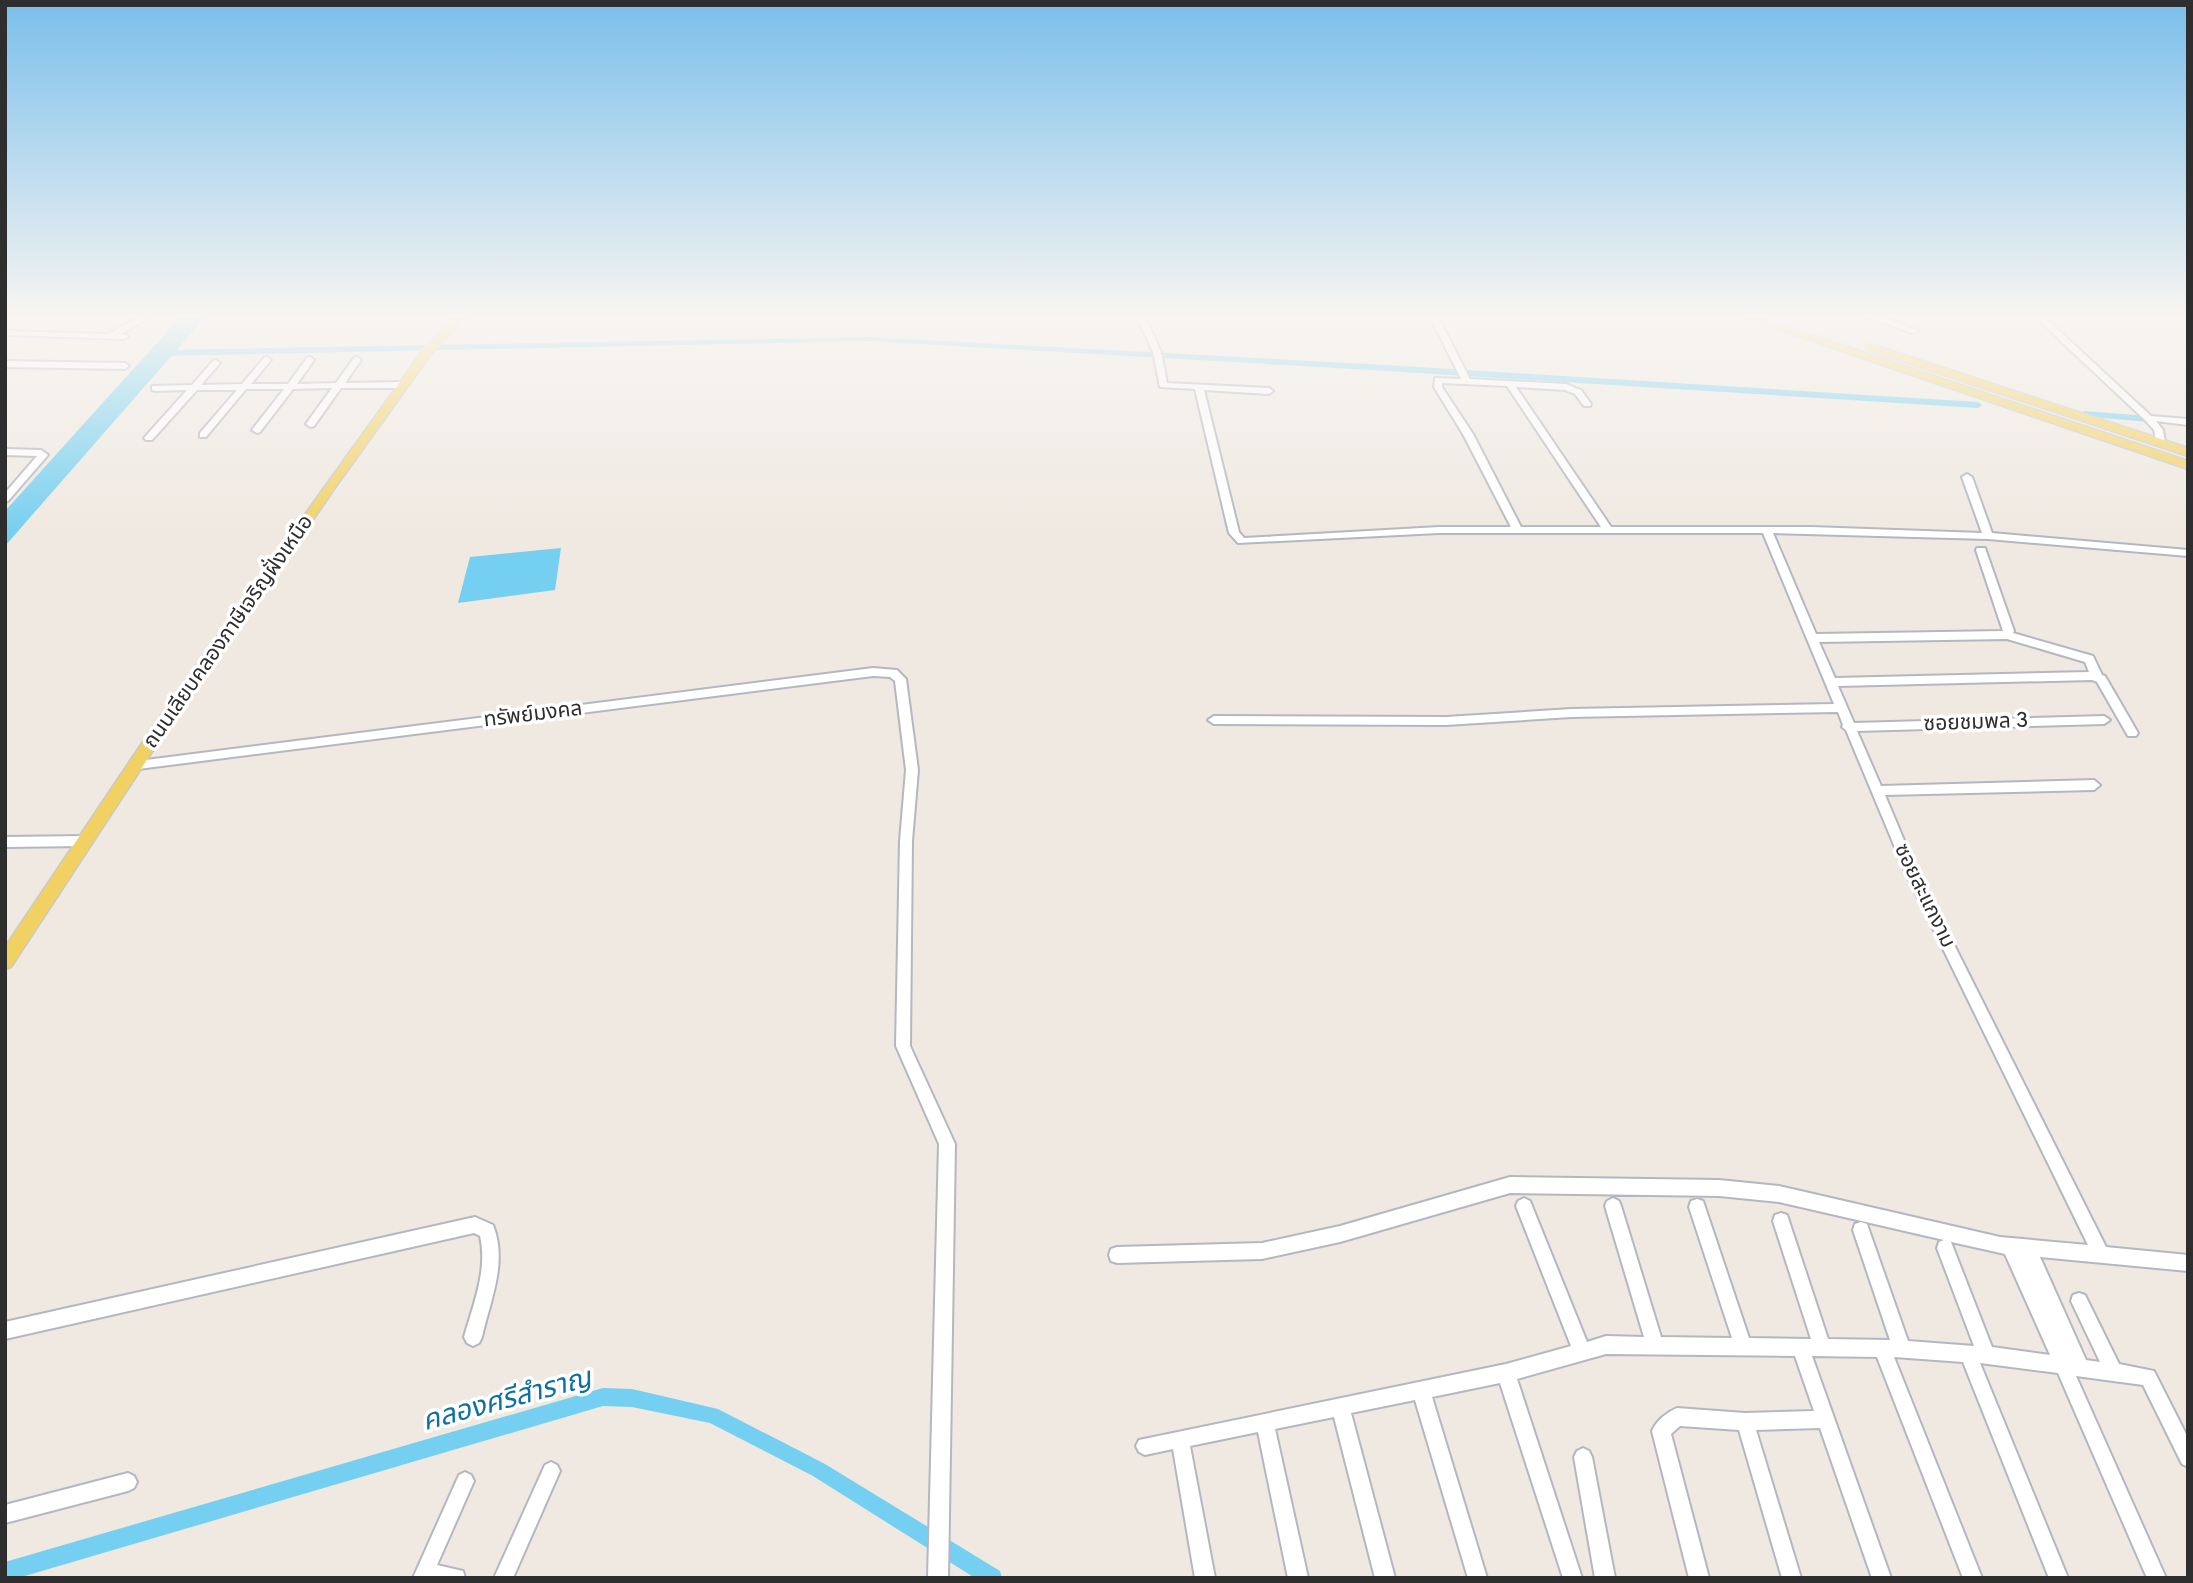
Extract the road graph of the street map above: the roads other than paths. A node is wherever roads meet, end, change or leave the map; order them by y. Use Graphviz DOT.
graph roads {
  1 [pos="195,387"];
  2 [pos="201,387"];
  3 [pos="245,387"];
  4 [pos="291,387"];
  5 [pos="338,387"];
  6 [pos="401,387"];
  7 [pos="1199,387"];
  8 [pos="1438,387"];
  9 [pos="1512,387"];
  10 [pos="1555,387"];
  11 [pos="1958,387"];
  12 [pos="1991,387"];
  13 [pos="2115,387"];
  14 [pos="155,388"];
  15 [pos="1269,391"];
  16 [pos="1587,404"];
  17 [pos="2148,418"];
  18 [pos="2188,422"];
  19 [pos="311,424"];
  20 [pos="257,430"];
  21 [pos="203,435"];
  22 [pos="149,438"];
  23 [pos="2160,443"];
  24 [pos="5,452"];
  25 [pos="2187,463"];
  26 [pos="1967,477"];
  27 [pos="5,499"];
  28 [pos="1517,529"];
  29 [pos="1608,530"];
  30 [pos="1767,531"];
  31 [pos="1988,536"];
  32 [pos="1981,550"];
  33 [pos="2188,553"];
  34 [pos="2007,635"];
  35 [pos="1812,638"];
  36 [pos="2097,677"];
  37 [pos="1830,682"];
  38 [pos="1841,708"];
  39 [pos="1214,720"];
  40 [pos="2104,720"];
  41 [pos="1848,727"];
  42 [pos="2132,733"];
  43 [pos="138,765"];
  44 [pos="2094,785"];
  45 [pos="1877,792"];
  46 [pos="86,841"];
  47 [pos="5,842"];
  48 [pos="5,962"];
  49 [pos="1524,1206"];
  50 [pos="1613,1206"];
  51 [pos="1697,1207"];
  52 [pos="1781,1221"];
  53 [pos="1861,1230"];
  54 [pos="2010,1246"];
  55 [pos="1945,1248"];
  56 [pos="2028,1249"];
  57 [pos="2100,1253"];
  58 [pos="1117,1255"];
  59 [pos="2188,1263"];
  60 [pos="2079,1300"];
  61 [pos="5,1331"];
  62 [pos="473,1337"];
  63 [pos="1655,1345"];
  64 [pos="1742,1346"];
  65 [pos="1800,1346"];
  66 [pos="1822,1346"];
  67 [pos="1882,1348"];
  68 [pos="1902,1349"];
  69 [pos="1582,1352"];
  70 [pos="1977,1355"];
  71 [pos="2061,1364"];
  72 [pos="2081,1369"];
  73 [pos="1506,1373"];
  74 [pos="2115,1374"];
  75 [pos="1421,1390"];
  76 [pos="1340,1406"];
  77 [pos="1826,1419"];
  78 [pos="1265,1422"];
  79 [pos="1745,1422"];
  80 [pos="1180,1439"];
  81 [pos="1145,1446"];
  82 [pos="1583,1457"];
  83 [pos="2188,1458"];
  84 [pos="551,1471"];
  85 [pos="465,1481"];
  86 [pos="128,1482"];
  87 [pos="5,1514"];
  88 [pos="423,1575"];
  89 [pos="938,1575"];
  90 [pos="456,1578"];
  91 [pos="503,1578"];
  92 [pos="1205,1578"];
  93 [pos="1298,1578"];
  94 [pos="1385,1578"];
  95 [pos="1478,1578"];
  96 [pos="1573,1578"];
  97 [pos="1605,1578"];
  98 [pos="1699,1578"];
  99 [pos="1792,1578"];
  100 [pos="1882,1578"];
  101 [pos="1973,1578"];
  102 [pos="2059,1578"];
  103 [pos="2157,1578"];
  1 -- 2 [label="street"];
  1 -- 14 [label="street"];
  1 -- 22 [label="street"];
  3 -- 21 [label="street"];
  4 -- 20 [label="street"];
  5 -- 19 [label="street"];
  6 -- 43 [label="main road, ถนนเลียบคลองภาษีเจริญฝั่งเหนือ"];
  7 -- 15 [label="street"];
  7 -- 28 [label="street"];
  8 -- 28 [label="street"];
  9 -- 29 [label="street"];
  10 -- 16 [label="street"];
  11 -- 25 [label="main road"];
  12 -- 23 [label="main road"];
  13 -- 17 [label="street"];
  17 -- 18 [label="street"];
  17 -- 23 [label="street"];
  23 -- 25 [label="main road"];
  24 -- 27 [label="street"];
  26 -- 31 [label="street"];
  28 -- 29 [label="street"];
  29 -- 30 [label="street"];
  30 -- 31 [label="street"];
  30 -- 35 [label="street, ซอยสะแกงาม"];
  31 -- 33 [label="street"];
  32 -- 34 [label="street"];
  34 -- 35 [label="street"];
  34 -- 36 [label="street"];
  35 -- 37 [label="street, ซอยสะแกงาม"];
  36 -- 37 [label="street"];
  36 -- 42 [label="street"];
  37 -- 38 [label="street, ซอยสะแกงาม"];
  38 -- 39 [label="street"];
  38 -- 41 [label="street, ซอยสะแกงาม"];
  40 -- 41 [label="street, ซอยชมพล 3"];
  41 -- 45 [label="street, ซอยสะแกงาม"];
  43 -- 46 [label="main road, ถนนเลียบคลองภาษีเจริญฝั่งเหนือ"];
  43 -- 89 [label="street, ทรัพย์มงคล"];
  44 -- 45 [label="street"];
  45 -- 57 [label="street, ซอยสะแกงาม"];
  46 -- 47 [label="street"];
  46 -- 48 [label="main road, ถนนเลียบคลองภาษีเจริญฝั่งเหนือ"];
  49 -- 69 [label="street"];
  50 -- 63 [label="street"];
  51 -- 64 [label="street"];
  52 -- 66 [label="street"];
  53 -- 68 [label="street"];
  54 -- 56 [label="street"];
  54 -- 58 [label="street"];
  54 -- 71 [label="street"];
  55 -- 70 [label="street"];
  56 -- 57 [label="street"];
  56 -- 72 [label="street"];
  57 -- 59 [label="street"];
  60 -- 74 [label="street"];
  61 -- 62 [label="street"];
  63 -- 64 [label="street"];
  63 -- 69 [label="street"];
  64 -- 65 [label="street"];
  65 -- 66 [label="street"];
  65 -- 77 [label="street"];
  66 -- 67 [label="street"];
  67 -- 68 [label="street"];
  67 -- 101 [label="street"];
  68 -- 70 [label="street"];
  69 -- 73 [label="street"];
  70 -- 71 [label="street"];
  70 -- 102 [label="street"];
  71 -- 72 [label="street"];
  71 -- 103 [label="street"];
  72 -- 74 [label="street"];
  73 -- 75 [label="street"];
  73 -- 96 [label="street"];
  74 -- 83 [label="street"];
  75 -- 76 [label="street"];
  75 -- 95 [label="street"];
  76 -- 78 [label="street"];
  76 -- 94 [label="street"];
  77 -- 79 [label="street"];
  77 -- 100 [label="street"];
  78 -- 80 [label="street"];
  78 -- 93 [label="street"];
  79 -- 98 [label="street"];
  79 -- 99 [label="street"];
  80 -- 81 [label="street"];
  80 -- 92 [label="street"];
  82 -- 97 [label="street"];
  84 -- 91 [label="street"];
  85 -- 88 [label="street"];
  86 -- 87 [label="street"];
  88 -- 90 [label="street"];
}
